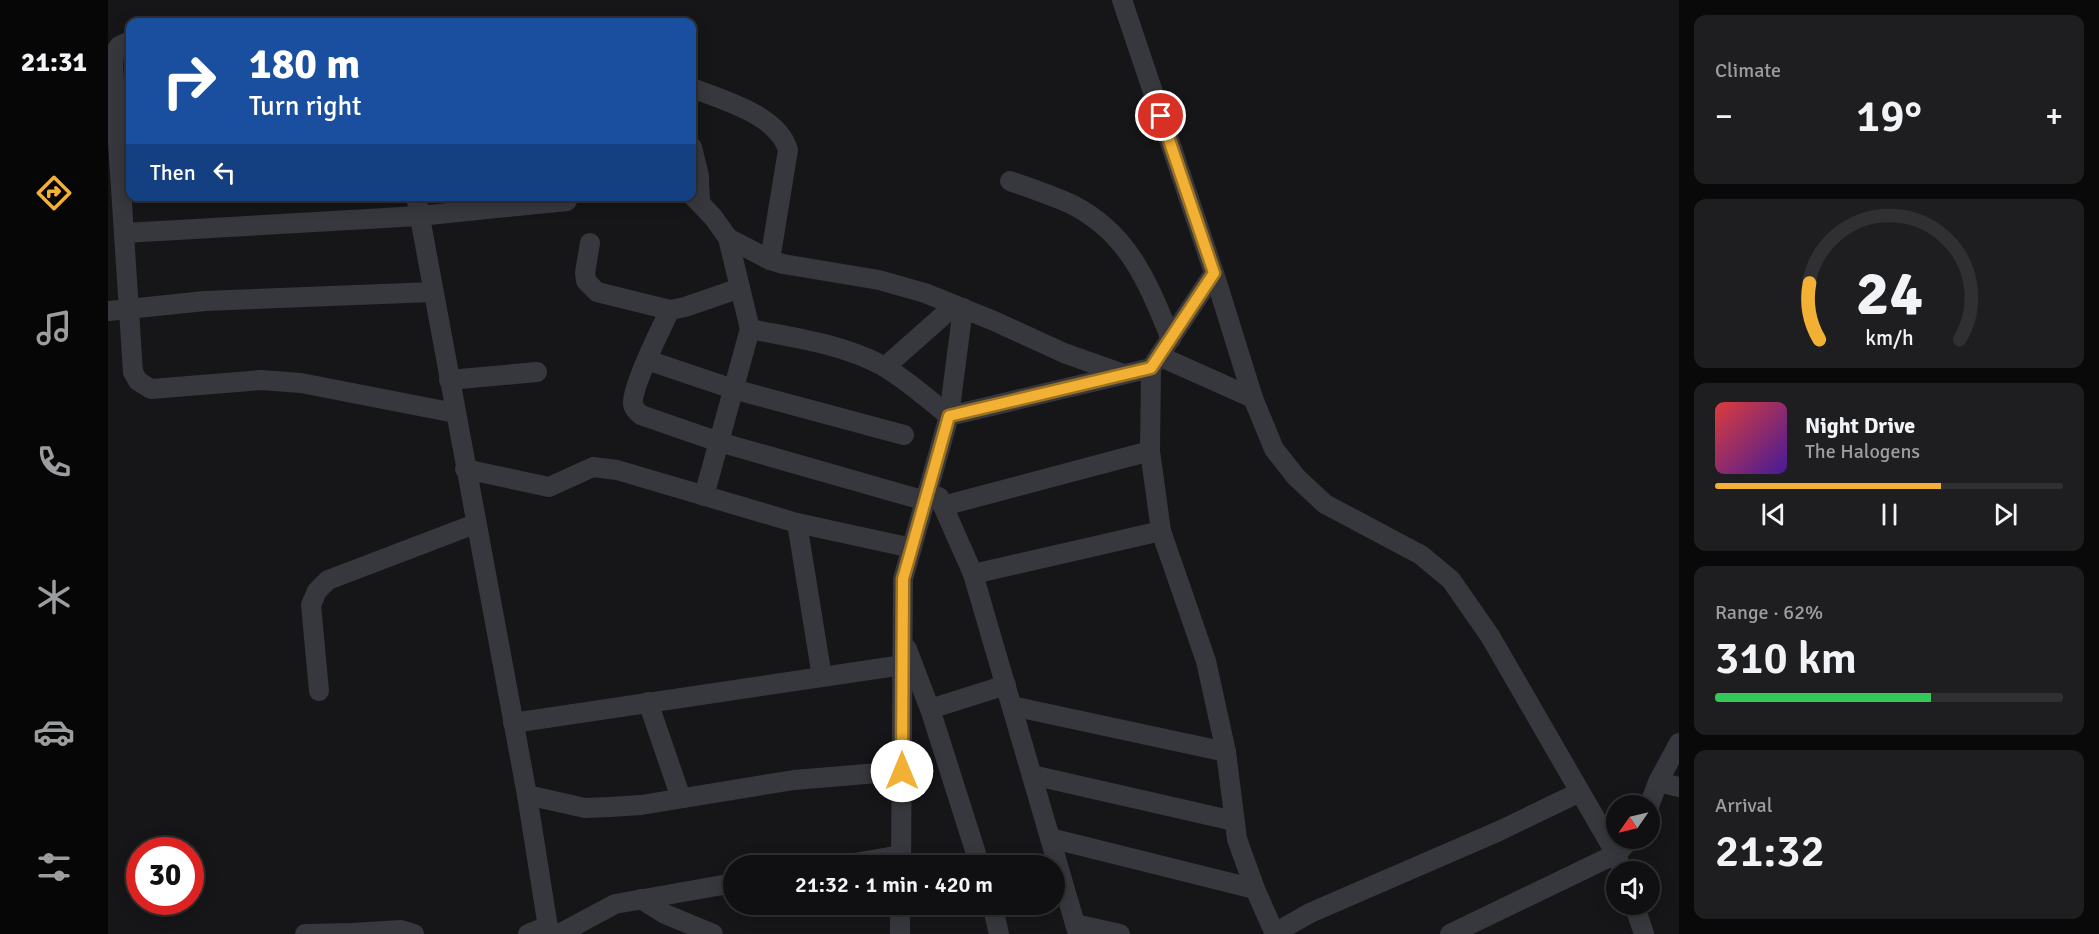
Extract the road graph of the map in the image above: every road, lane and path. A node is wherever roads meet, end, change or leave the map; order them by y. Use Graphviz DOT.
graph roads {
  1 [pos="1129,5"];
  2 [pos="126,42"];
  3 [pos="696,93"];
  4 [pos="696,164"];
  5 [pos="1010,181"];
  6 [pos="696,199"];
  7 [pos="417,201"];
  8 [pos="567,201"];
  9 [pos="419,216"];
  10 [pos="124,233"];
  11 [pos="728,238"];
  12 [pos="590,243"];
  13 [pos="770,260"];
  14 [pos="1214,273"];
  15 [pos="740,288"];
  16 [pos="433,292"];
  17 [pos="959,307"];
  18 [pos="129,309"];
  19 [pos="670,309"];
  20 [pos="108,311"];
  21 [pos="750,329"];
  22 [pos="1171,339"];
  23 [pos="647,360"];
  24 [pos="1155,362"];
  25 [pos="885,367"];
  26 [pos="537,372"];
  27 [pos="1123,374"];
  28 [pos="449,380"];
  29 [pos="734,389"];
  30 [pos="1253,398"];
  31 [pos="455,412"];
  32 [pos="949,416"];
  33 [pos="904,435"];
  34 [pos="719,442"];
  35 [pos="1150,451"];
  36 [pos="465,470"];
  37 [pos="704,495"];
  38 [pos="934,504"];
  39 [pos="797,523"];
  40 [pos="475,524"];
  41 [pos="1161,531"];
  42 [pos="912,548"];
  43 [pos="973,574"];
  44 [pos="903,638"];
  45 [pos="903,665"];
  46 [pos="822,677"];
  47 [pos="1006,685"];
  48 [pos="319,691"];
  49 [pos="648,702"];
  50 [pos="1012,706"];
  51 [pos="930,709"];
  52 [pos="513,723"];
  53 [pos="1679,743"];
  54 [pos="1226,752"];
  55 [pos="902,771"];
  56 [pos="1032,775"];
  57 [pos="1658,782"];
  58 [pos="1679,787"];
  59 [pos="1581,792"];
  60 [pos="527,795"];
  61 [pos="1653,795"];
  62 [pos="681,798"];
  63 [pos="1234,821"];
  64 [pos="1050,838"];
  65 [pos="901,855"];
  66 [pos="976,855"];
  67 [pos="1618,861"];
  68 [pos="1606,868"];
  69 [pos="723,885"];
  70 [pos="1255,890"];
  71 [pos="641,899"];
  72 [pos="900,915"];
  73 [pos="995,915"];
  74 [pos="1637,915"];
  75 [pos="1076,929"];
  76 [pos="552,931"];
  77 [pos="305,934"];
  78 [pos="414,934"];
  79 [pos="528,934"];
  80 [pos="713,934"];
  81 [pos="900,934"];
  82 [pos="999,934"];
  83 [pos="1120,934"];
  84 [pos="1275,934"];
  85 [pos="1450,934"];
  86 [pos="1642,934"];
  1 -- 14 [label="street"];
  2 -- 10 [label="street"];
  3 -- 13 [label="street"];
  4 -- 6 [label="street"];
  5 -- 22 [label="street"];
  6 -- 11 [label="street"];
  7 -- 9 [label="street"];
  8 -- 9 [label="street"];
  9 -- 10 [label="street"];
  9 -- 16 [label="street"];
  10 -- 18 [label="street"];
  11 -- 13 [label="street"];
  11 -- 15 [label="street"];
  12 -- 19 [label="street"];
  13 -- 17 [label="street"];
  14 -- 22 [label="street"];
  14 -- 30 [label="street"];
  15 -- 19 [label="street"];
  15 -- 21 [label="street"];
  16 -- 18 [label="street"];
  16 -- 28 [label="street"];
  17 -- 25 [label="street"];
  17 -- 27 [label="street"];
  17 -- 32 [label="street"];
  18 -- 20 [label="street"];
  18 -- 31 [label="street"];
  19 -- 23 [label="street"];
  21 -- 25 [label="street"];
  21 -- 29 [label="street"];
  22 -- 24 [label="street"];
  23 -- 29 [label="street"];
  23 -- 34 [label="street"];
  24 -- 27 [label="street"];
  24 -- 30 [label="street"];
  24 -- 35 [label="street"];
  25 -- 32 [label="street"];
  26 -- 28 [label="street"];
  27 -- 32 [label="street"];
  28 -- 31 [label="street"];
  29 -- 33 [label="street"];
  29 -- 34 [label="street"];
  30 -- 59 [label="street"];
  31 -- 36 [label="street"];
  32 -- 38 [label="street"];
  34 -- 37 [label="street"];
  34 -- 38 [label="street"];
  35 -- 38 [label="street"];
  35 -- 41 [label="street"];
  36 -- 37 [label="street"];
  36 -- 40 [label="street"];
  37 -- 39 [label="street"];
  38 -- 42 [label="street"];
  38 -- 43 [label="street"];
  39 -- 42 [label="street"];
  39 -- 46 [label="street"];
  40 -- 48 [label="street"];
  40 -- 52 [label="street"];
  41 -- 43 [label="street"];
  41 -- 54 [label="street"];
  42 -- 44 [label="street"];
  43 -- 47 [label="street"];
  44 -- 45 [label="street"];
  44 -- 51 [label="street"];
  45 -- 46 [label="street"];
  45 -- 55 [label="street"];
  46 -- 49 [label="street"];
  47 -- 50 [label="street"];
  47 -- 51 [label="street"];
  49 -- 52 [label="street"];
  49 -- 62 [label="street"];
  50 -- 54 [label="street"];
  50 -- 56 [label="street"];
  51 -- 66 [label="street"];
  52 -- 60 [label="street"];
  53 -- 57 [label="street"];
  54 -- 63 [label="street"];
  55 -- 62 [label="street"];
  55 -- 65 [label="street"];
  56 -- 63 [label="street"];
  56 -- 64 [label="street"];
  57 -- 58 [label="street"];
  57 -- 61 [label="street"];
  59 -- 67 [label="street"];
  59 -- 84 [label="street"];
  60 -- 62 [label="street"];
  60 -- 76 [label="street"];
  63 -- 70 [label="street"];
  64 -- 70 [label="street"];
  64 -- 75 [label="street"];
  68 -- 85 [label="street"];
  69 -- 71 [label="street"];
  70 -- 84 [label="street"];
  71 -- 76 [label="street"];
  71 -- 80 [label="street"];
  72 -- 81 [label="street"];
  73 -- 82 [label="street"];
  74 -- 86 [label="street"];
  75 -- 83 [label="street"];
  76 -- 79 [label="street"];
  77 -- 78 [label="street"];
}
